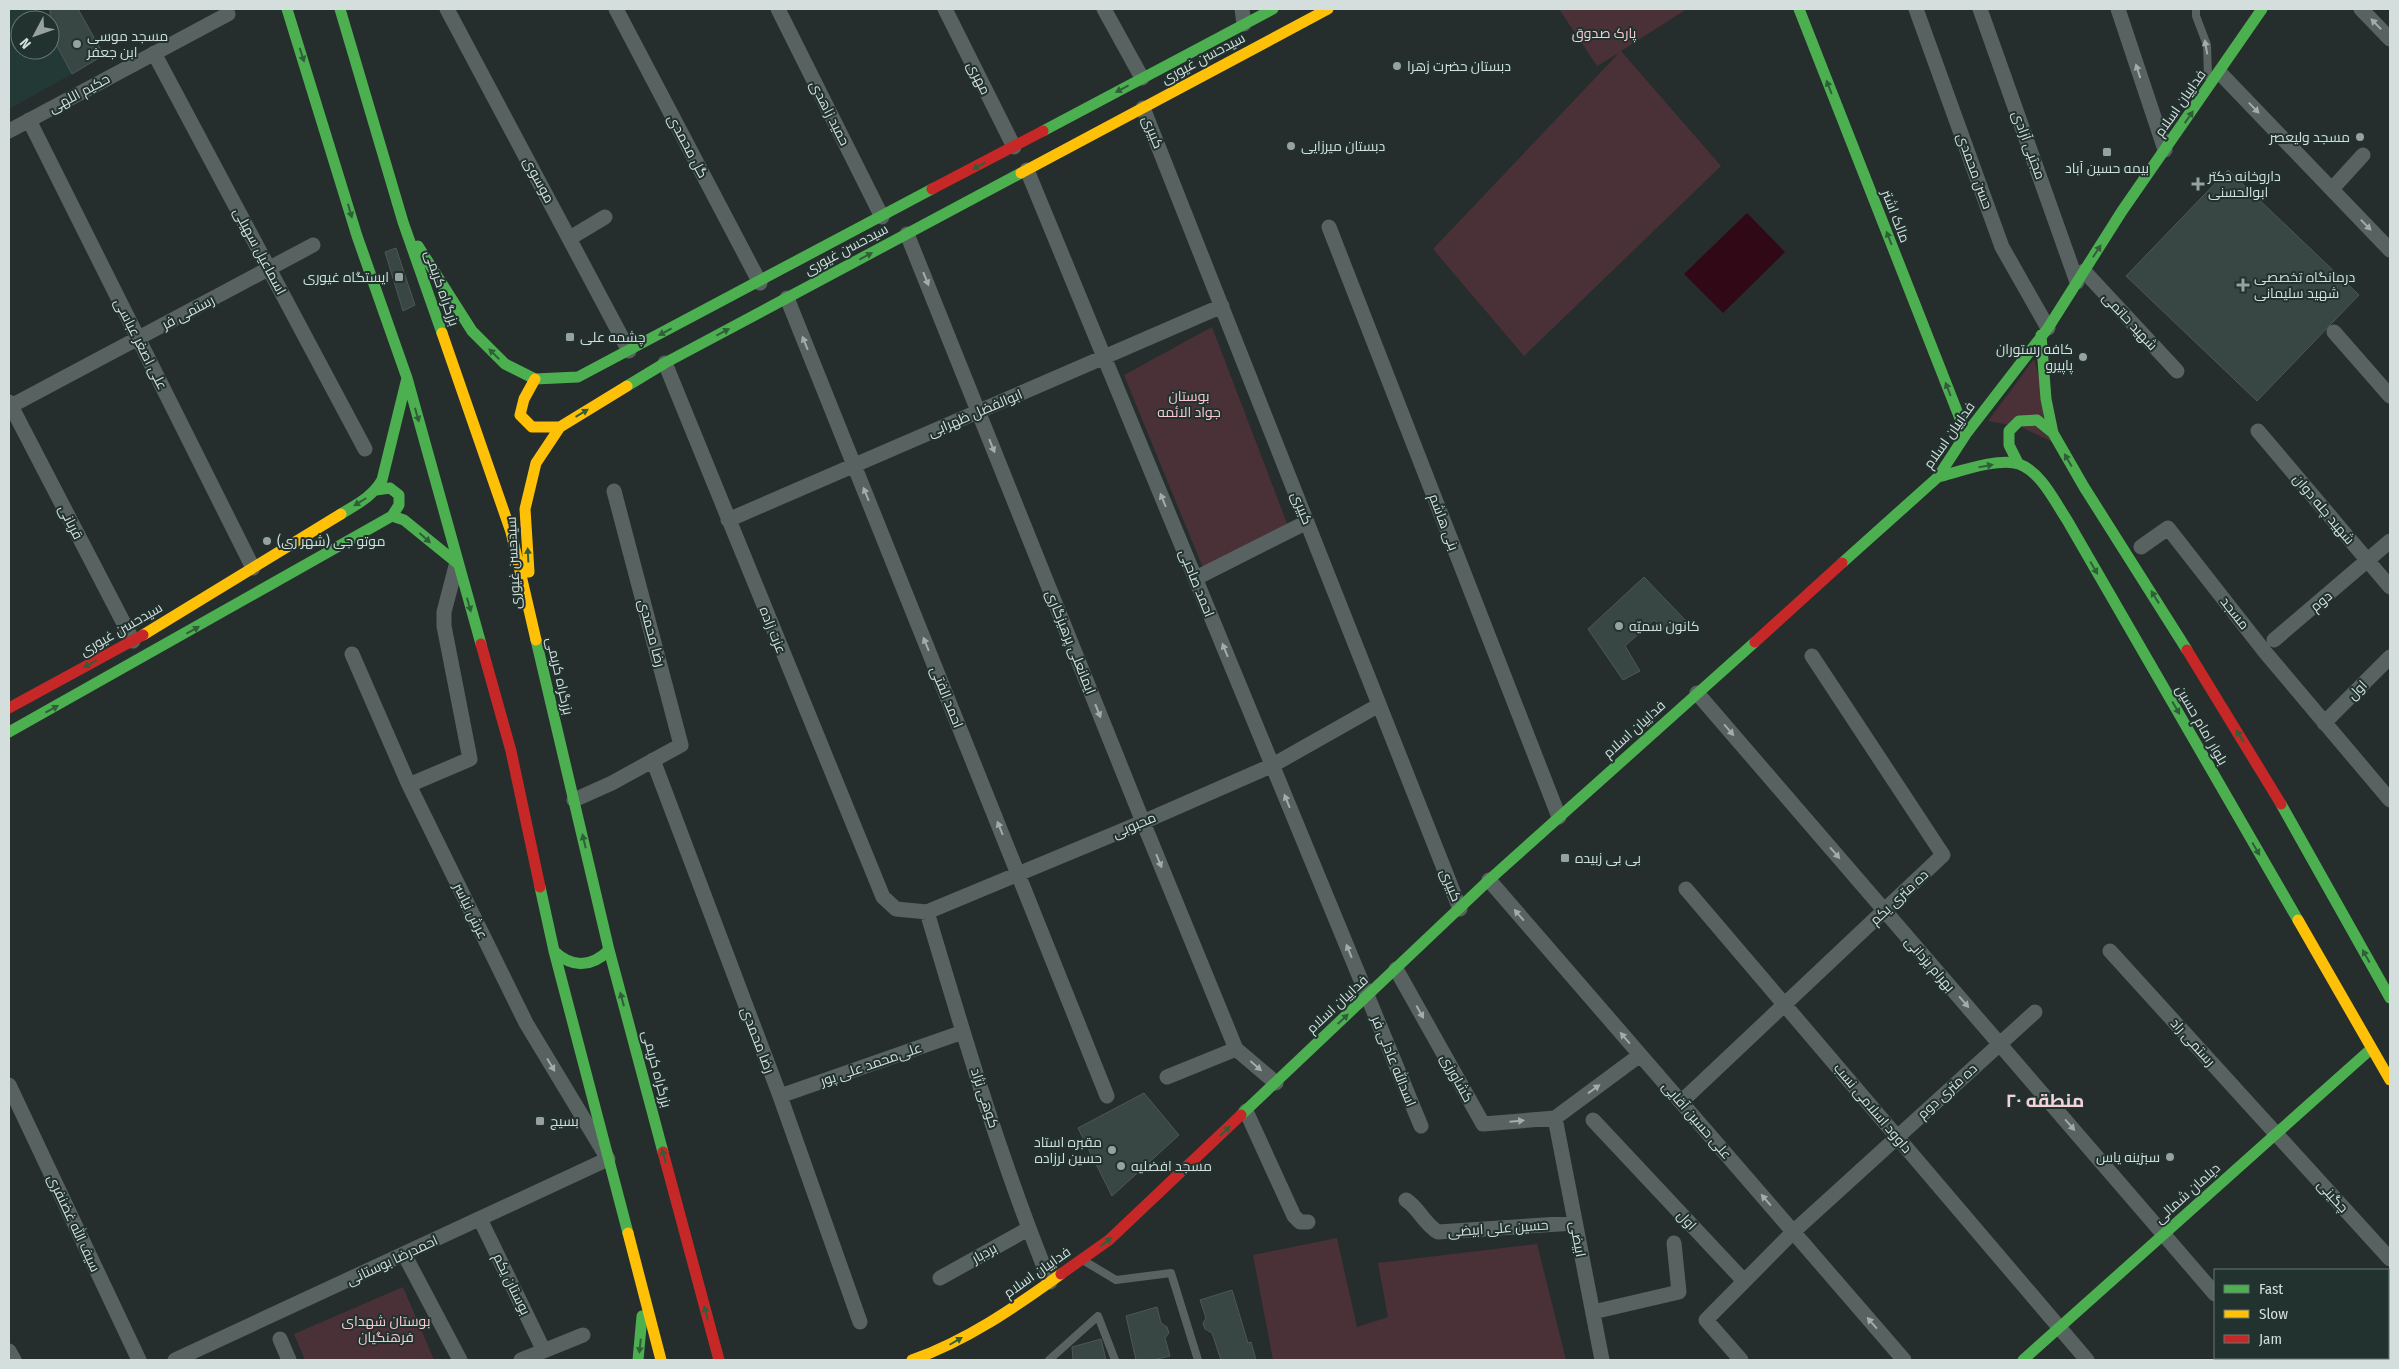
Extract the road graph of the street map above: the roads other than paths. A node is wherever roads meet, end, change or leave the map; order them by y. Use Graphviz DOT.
graph roads {
  1 [pos="287,9"];
  2 [pos="340,9"];
  3 [pos="447,9"];
  4 [pos="616,9"];
  5 [pos="778,9"];
  6 [pos="945,9"];
  7 [pos="1104,9"];
  8 [pos="1242,9"];
  9 [pos="1273,9"];
  10 [pos="1328,9"];
  11 [pos="1799,9"];
  12 [pos="1916,9"];
  13 [pos="1980,9"];
  14 [pos="2118,9"];
  15 [pos="2196,9"];
  16 [pos="2262,9"];
  17 [pos="2361,9"];
  18 [pos="228,14"];
  19 [pos="1244,24"];
  20 [pos="2390,38"];
  21 [pos="154,54"];
  22 [pos="2220,73"];
  23 [pos="1142,78"];
  24 [pos="2209,88"];
  25 [pos="1143,108"];
  26 [pos="29,120"];
  27 [pos="9,130"];
  28 [pos="1014,147"];
  29 [pos="2165,150"];
  30 [pos="2363,155"];
  31 [pos="1027,170"];
  32 [pos="2332,189"];
  33 [pos="605,217"];
  34 [pos="882,217"];
  35 [pos="403,222"];
  36 [pos="1329,227"];
  37 [pos="908,234"];
  38 [pos="570,238"];
  39 [pos="313,245"];
  40 [pos="2390,250"];
  41 [pos="269,269"];
  42 [pos="2080,276"];
  43 [pos="760,283"];
  44 [pos="787,298"];
  45 [pos="1222,306"];
  46 [pos="2044,331"];
  47 [pos="2334,332"];
  48 [pos="138,338"];
  49 [pos="629,351"];
  50 [pos="1105,357"];
  51 [pos="665,363"];
  52 [pos="2177,371"];
  53 [pos="407,378"];
  54 [pos="535,379"];
  55 [pos="2390,396"];
  56 [pos="9,405"];
  57 [pos="979,412"];
  58 [pos="560,427"];
  59 [pos="2258,431"];
  60 [pos="2053,433"];
  61 [pos="1966,434"];
  62 [pos="365,449"];
  63 [pos="2018,463"];
  64 [pos="854,465"];
  65 [pos="1938,477"];
  66 [pos="376,490"];
  67 [pos="614,491"];
  68 [pos="392,516"];
  69 [pos="728,520"];
  70 [pos="1307,522"];
  71 [pos="2390,541"];
  72 [pos="2142,547"];
  73 [pos="2368,562"];
  74 [pos="458,563"];
  75 [pos="254,568"];
  76 [pos="1196,578"];
  77 [pos="2390,587"];
  78 [pos="532,621"];
  79 [pos="2274,640"];
  80 [pos="133,642"];
  81 [pos="352,654"];
  82 [pos="1812,656"];
  83 [pos="2390,657"];
  84 [pos="1697,693"];
  85 [pos="1379,704"];
  86 [pos="9,708"];
  87 [pos="2324,723"];
  88 [pos="9,732"];
  89 [pos="653,760"];
  90 [pos="1273,765"];
  91 [pos="409,785"];
  92 [pos="574,800"];
  93 [pos="2390,800"];
  94 [pos="1559,818"];
  95 [pos="1143,822"];
  96 [pos="1018,873"];
  97 [pos="1489,880"];
  98 [pos="1686,889"];
  99 [pos="883,897"];
  100 [pos="1460,909"];
  101 [pos="1884,910"];
  102 [pos="928,912"];
  103 [pos="609,950"];
  104 [pos="554,951"];
  105 [pos="2110,951"];
  106 [pos="1396,969"];
  107 [pos="1368,996"];
  108 [pos="2390,998"];
  109 [pos="1784,1005"];
  110 [pos="2035,1012"];
  111 [pos="963,1032"];
  112 [pos="1999,1044"];
  113 [pos="1236,1048"];
  114 [pos="2371,1049"];
  115 [pos="1640,1055"];
  116 [pos="1167,1077"];
  117 [pos="2390,1080"];
  118 [pos="1276,1082"];
  119 [pos="9,1085"];
  120 [pos="780,1096"];
  121 [pos="1107,1096"];
  122 [pos="1681,1102"];
  123 [pos="1246,1111"];
  124 [pos="1555,1118"];
  125 [pos="1593,1120"];
  126 [pos="1421,1126"];
  127 [pos="2276,1134"];
  128 [pos="1897,1137"];
  129 [pos="608,1159"];
  130 [pos="1406,1200"];
  131 [pos="480,1219"];
  132 [pos="1308,1222"];
  133 [pos="1575,1222"];
  134 [pos="1028,1229"];
  135 [pos="1793,1232"];
  136 [pos="2164,1234"];
  137 [pos="1674,1243"];
  138 [pos="404,1254"];
  139 [pos="1082,1259"];
  140 [pos="2390,1259"];
  141 [pos="940,1278"];
  142 [pos="1744,1281"];
  143 [pos="1050,1282"];
  144 [pos="2214,1293"];
  145 [pos="643,1297"];
  146 [pos="1593,1312"];
  147 [pos="860,1322"];
  148 [pos="2060,1328"];
  149 [pos="583,1334"];
  150 [pos="280,1339"];
  151 [pos="544,1349"];
  152 [pos="9,1351"];
  153 [pos="198,1356"];
  154 [pos="932,1357"];
  155 [pos="14,1360"];
  156 [pos="139,1360"];
  157 [pos="176,1360"];
  158 [pos="289,1360"];
  159 [pos="460,1360"];
  160 [pos="521,1360"];
  161 [pos="638,1360"];
  162 [pos="661,1360"];
  163 [pos="719,1360"];
  164 [pos="912,1360"];
  165 [pos="1049,1360"];
  166 [pos="1115,1360"];
  167 [pos="1198,1360"];
  168 [pos="1602,1360"];
  169 [pos="1741,1360"];
  170 [pos="1904,1360"];
  171 [pos="2023,1360"];
  172 [pos="2087,1360"];
  1 -- 53 [label="main road, one-way"];
  2 -- 35 [label="main road, بزرگراه کریمی"];
  3 -- 38 [label="street, موسوی"];
  4 -- 43 [label="street, گل محمدی"];
  5 -- 34 [label="street, حمید زاهدی"];
  6 -- 28 [label="street, مهری"];
  7 -- 23 [label="street"];
  8 -- 19 [label="street"];
  9 -- 19 [label="main road, سیدحسن غیوری"];
  10 -- 25 [label="main road, سیدحسن غیوری"];
  61 -- 11 [label="main road, مالک اشتر, one-way"];
  12 -- 46 [label="street, حسن محمدی"];
  13 -- 42 [label="street, مجتبی آزادی"];
  29 -- 14 [label="street, one-way"];
  24 -- 15 [label="lane, one-way"];
  16 -- 22 [label="main road, فداییان اسلام"];
  20 -- 17 [label="street, one-way"];
  18 -- 21 [label="street, حکیم اللهی"];
  19 -- 23 [label="main road, سیدحسن غیوری"];
  21 -- 26 [label="street, حکیم اللهی"];
  21 -- 41 [label="street, اسماعیل سهیلی"];
  22 -- 24 [label="main road, فداییان اسلام"];
  22 -- 32 [label="street, one-way"];
  23 -- 28 [label="main road, سیدحسن غیوری, one-way"];
  29 -- 24 [label="main road, فداییان اسلام, one-way"];
  25 -- 31 [label="main road, سیدحسن غیوری"];
  25 -- 45 [label="street, کبیری"];
  26 -- 27 [label="street, حکیم اللهی"];
  26 -- 48 [label="street, علی اصغر عباسی"];
  28 -- 34 [label="main road, سیدحسن غیوری, one-way"];
  42 -- 29 [label="main road, فداییان اسلام, one-way"];
  30 -- 32 [label="street"];
  31 -- 37 [label="main road, سیدحسن غیوری"];
  31 -- 50 [label="street, احمد صاحبی"];
  32 -- 40 [label="street, one-way"];
  33 -- 38 [label="street"];
  34 -- 43 [label="main road, سیدحسن غیوری"];
  54 -- 35 [label="main road, سیدحسن غیوری, one-way"];
  35 -- 78 [label="main road, بزرگراه کریمی"];
  36 -- 94 [label="street, بنی هاشم"];
  44 -- 37 [label="main road, سیدحسن غیوری, one-way"];
  37 -- 57 [label="street, ایمانعلی پرهیزگاری, one-way"];
  38 -- 49 [label="street, موسوی"];
  39 -- 41 [label="street, رستمی فر"];
  41 -- 48 [label="street, رستمی فر"];
  41 -- 62 [label="street, اسماعیل سهیلی"];
  42 -- 46 [label="main road, فداییان اسلام"];
  42 -- 52 [label="street, شهید حاتمی"];
  43 -- 49 [label="main road, سیدحسن غیوری, one-way"];
  51 -- 44 [label="main road, سیدحسن غیوری, one-way"];
  64 -- 44 [label="street, احمد الفتی, one-way"];
  45 -- 50 [label="street, ابوالفضل ظهرابی"];
  45 -- 70 [label="street, کبیری"];
  46 -- 60 [label="main road, بلوار امام حسین"];
  46 -- 61 [label="main road, فداییان اسلام"];
  47 -- 55 [label="street"];
  48 -- 56 [label="street, رستمی فر"];
  48 -- 75 [label="street, علی اصغر عباسی"];
  49 -- 54 [label="main road, سیدحسن غیوری"];
  50 -- 57 [label="street, ابوالفضل ظهرابی"];
  76 -- 50 [label="street, احمد صاحبی, one-way"];
  58 -- 51 [label="main road, سیدحسن غیوری, one-way"];
  51 -- 69 [label="street, عزت زاده"];
  53 -- 66 [label="main road"];
  53 -- 74 [label="main road, one-way"];
  54 -- 58 [label="main road"];
  56 -- 80 [label="street, قربانی"];
  57 -- 64 [label="street, ابوالفضل ظهرابی"];
  57 -- 95 [label="street, ایمانعلی پرهیزگاری, one-way"];
  78 -- 58 [label="main road, سیدحسن غیوری, one-way"];
  59 -- 73 [label="street, شهید چله دوان"];
  60 -- 63 [label="main road"];
  108 -- 60 [label="main road, بلوار امام حسین, one-way"];
  61 -- 65 [label="main road, فداییان اسلام"];
  65 -- 63 [label="main road, one-way"];
  63 -- 114 [label="main road, بلوار امام حسین, one-way"];
  64 -- 69 [label="street, ابوالفضل ظهرابی"];
  96 -- 64 [label="street, احمد الفتی, one-way"];
  65 -- 84 [label="main road, فداییان اسلام"];
  66 -- 68 [label="main road"];
  66 -- 75 [label="main road, سیدحسن غیوری, one-way"];
  67 -- 89 [label="street, رضا محمدی"];
  68 -- 74 [label="main road, one-way"];
  88 -- 68 [label="main road, one-way"];
  69 -- 99 [label="street, عزت زاده"];
  70 -- 76 [label="street"];
  70 -- 85 [label="street, کبیری"];
  71 -- 73 [label="street"];
  72 -- 87 [label="street, مسجد"];
  73 -- 77 [label="street, شهید چله دوان"];
  73 -- 79 [label="street, دوم"];
  74 -- 91 [label="street"];
  74 -- 104 [label="main road, one-way"];
  75 -- 80 [label="main road, سیدحسن غیوری"];
  90 -- 76 [label="street, احمد صاحبی, one-way"];
  78 -- 92 [label="main road, بزرگراه کریمی"];
  80 -- 86 [label="main road, سیدحسن غیوری, one-way"];
  81 -- 91 [label="street, عرش نیاسر"];
  82 -- 101 [label="street, ده متری یکم"];
  83 -- 87 [label="street, اول"];
  84 -- 94 [label="main road, فداییان اسلام"];
  84 -- 101 [label="street, بهرام یزدانی, one-way"];
  85 -- 90 [label="street, محبوبی"];
  85 -- 100 [label="street, کبیری"];
  87 -- 93 [label="street"];
  89 -- 92 [label="street, رضا محمدی"];
  89 -- 120 [label="street, رضا محمدی"];
  90 -- 95 [label="street, محبوبی"];
  107 -- 90 [label="street, احمد صاحبی, one-way"];
  91 -- 129 [label="street, عرش نیاسر, one-way"];
  103 -- 92 [label="main road, بزرگراه کریمی, one-way"];
  94 -- 97 [label="main road, فداییان اسلام"];
  95 -- 96 [label="street, محبوبی"];
  95 -- 113 [label="street, ایمانعلی پرهیزگاری, one-way"];
  96 -- 102 [label="street, محبوبی"];
  96 -- 121 [label="street, احمد الفتی"];
  97 -- 100 [label="main road, فداییان اسلام"];
  115 -- 97 [label="street, علی حسین آقایی, one-way"];
  98 -- 109 [label="street, داوود اسلامی نسب"];
  99 -- 102 [label="street, محبوبی"];
  100 -- 106 [label="main road, فداییان اسلام"];
  101 -- 109 [label="street, ده متری یکم"];
  101 -- 112 [label="street, بهرام یزدانی, one-way"];
  102 -- 111 [label="street, کوهی نژاد"];
  103 -- 104 [label="main road"];
  163 -- 103 [label="main road, بزرگراه کریمی, one-way"];
  104 -- 129 [label="main road"];
  105 -- 127 [label="street, رستمی راد"];
  106 -- 107 [label="main road, فداییان اسلام"];
  106 -- 124 [label="street, کشاورزی, one-way"];
  118 -- 107 [label="main road, فداییان اسلام, one-way"];
  107 -- 126 [label="street, اسدالله عادلی فر"];
  109 -- 122 [label="street, ده متری یکم"];
  109 -- 128 [label="street, داوود اسلامی نسب"];
  110 -- 112 [label="street, ده متری دوم"];
  111 -- 120 [label="street, علی‌محمد علی پور"];
  111 -- 134 [label="street, کوهی نژاد"];
  112 -- 128 [label="street, ده متری دوم"];
  112 -- 136 [label="street, بهرام یزدانی, one-way"];
  113 -- 116 [label="street"];
  113 -- 118 [label="street, one-way"];
  114 -- 117 [label="main road, بلوار امام حسین"];
  114 -- 127 [label="main road, دیلمان شمالی"];
  115 -- 122 [label="street, علی حسین آقایی"];
  124 -- 115 [label="street, one-way"];
  118 -- 123 [label="main road, فداییان اسلام"];
  119 -- 156 [label="street, سیف الله غضنفری"];
  120 -- 147 [label="street, رضا محمدی"];
  135 -- 122 [label="street, علی حسین آقایی, one-way"];
  123 -- 132 [label="street"];
  139 -- 123 [label="main road, فداییان اسلام, one-way"];
  124 -- 133 [label="street, ابیضی"];
  125 -- 142 [label="street, اول"];
  127 -- 136 [label="main road, دیلمان شمالی"];
  127 -- 140 [label="street, چگینی"];
  128 -- 135 [label="street, ده متری دوم"];
  128 -- 148 [label="street, داوود اسلامی نسب"];
  129 -- 131 [label="street, احمدرضا بوستانی"];
  129 -- 145 [label="main road"];
  130 -- 133 [label="street, حسین علی ابیضی"];
  131 -- 138 [label="street, احمدرضا بوستانی"];
  131 -- 151 [label="street, بوستان یکم"];
  133 -- 146 [label="street, ابیضی"];
  134 -- 141 [label="street, بردبار"];
  134 -- 143 [label="street, کوهی نژاد"];
  135 -- 142 [label="street, ده متری دوم"];
  170 -- 135 [label="street, علی حسین آقایی, one-way"];
  136 -- 144 [label="street, بهرام یزدانی"];
  136 -- 148 [label="main road, دیلمان شمالی"];
  137 -- 146 [label="street"];
  138 -- 153 [label="street, احمدرضا بوستانی"];
  138 -- 159 [label="street"];
  139 -- 143 [label="main road, فداییان اسلام"];
  139 -- 167 [label="lane"];
  142 -- 169 [label="street"];
  154 -- 143 [label="main road, فداییان اسلام, one-way"];
  145 -- 161 [label="main road, one-way"];
  145 -- 162 [label="main road"];
  146 -- 168 [label="street, ابیضی"];
  148 -- 171 [label="main road, دیلمان شمالی"];
  148 -- 172 [label="street, داوود اسلامی نسب"];
  149 -- 151 [label="street"];
  150 -- 158 [label="street"];
  151 -- 160 [label="street"];
  152 -- 155 [label="street"];
  153 -- 157 [label="street, احمدرضا بوستانی"];
  154 -- 164 [label="main road, فداییان اسلام"];
  165 -- 166 [label="lane"];
}
